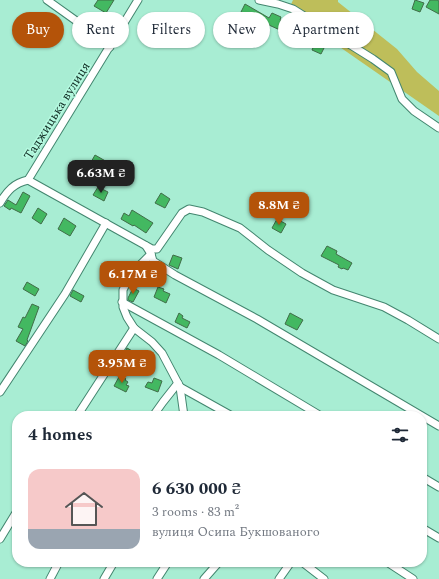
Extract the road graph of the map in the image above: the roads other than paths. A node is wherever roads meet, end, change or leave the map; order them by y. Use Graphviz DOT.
graph roads {
  1 [pos="47,0"];
  2 [pos="138,0"];
  3 [pos="259,0"];
  4 [pos="129,15"];
  5 [pos="72,17"];
  6 [pos="109,48"];
  7 [pos="439,128"];
  8 [pos="28,180"];
  9 [pos="0,203"];
  10 [pos="106,223"];
  11 [pos="146,246"];
  12 [pos="151,254"];
  13 [pos="122,302"];
  14 [pos="134,328"];
  15 [pos="439,339"];
  16 [pos="179,385"];
  17 [pos="0,392"];
  18 [pos="80,411"];
  19 [pos="157,411"];
  20 [pos="183,411"];
  21 [pos="223,411"];
  22 [pos="313,411"];
  23 [pos="413,411"];
  24 [pos="427,419"];
  25 [pos="439,426"];
  26 [pos="427,480"];
  27 [pos="439,487"];
  28 [pos="12,519"];
  29 [pos="427,531"];
  30 [pos="0,538"];
  31 [pos="439,538"];
  32 [pos="56,567"];
  33 [pos="111,567"];
  34 [pos="165,567"];
  35 [pos="215,567"];
  36 [pos="287,567"];
  37 [pos="308,567"];
  38 [pos="395,567"];
  39 [pos="50,579"];
  40 [pos="104,579"];
  41 [pos="157,579"];
  42 [pos="204,579"];
  43 [pos="279,579"];
  44 [pos="324,579"];
  45 [pos="413,579"];
  1 -- 5 [label="street"];
  2 -- 4 [label="street, Таджицька вулиця"];
  3 -- 7 [label="street"];
  6 -- 8 [label="street, Таджицька вулиця"];
  8 -- 9 [label="street, Таджицька вулиця"];
  8 -- 10 [label="street"];
  10 -- 11 [label="street"];
  10 -- 17 [label="street"];
  11 -- 12 [label="street"];
  11 -- 15 [label="street"];
  12 -- 13 [label="street"];
  12 -- 23 [label="street"];
  13 -- 14 [label="street"];
  13 -- 22 [label="street"];
  14 -- 16 [label="street"];
  14 -- 18 [label="street"];
  16 -- 19 [label="street"];
  16 -- 20 [label="street"];
  16 -- 21 [label="street"];
  24 -- 25 [label="street"];
  26 -- 27 [label="street"];
  28 -- 30 [label="street"];
  29 -- 31 [label="street"];
  32 -- 39 [label="street"];
  33 -- 40 [label="street"];
  34 -- 41 [label="street"];
  35 -- 42 [label="street"];
  36 -- 43 [label="street"];
  37 -- 44 [label="street"];
  38 -- 45 [label="street"];
}
